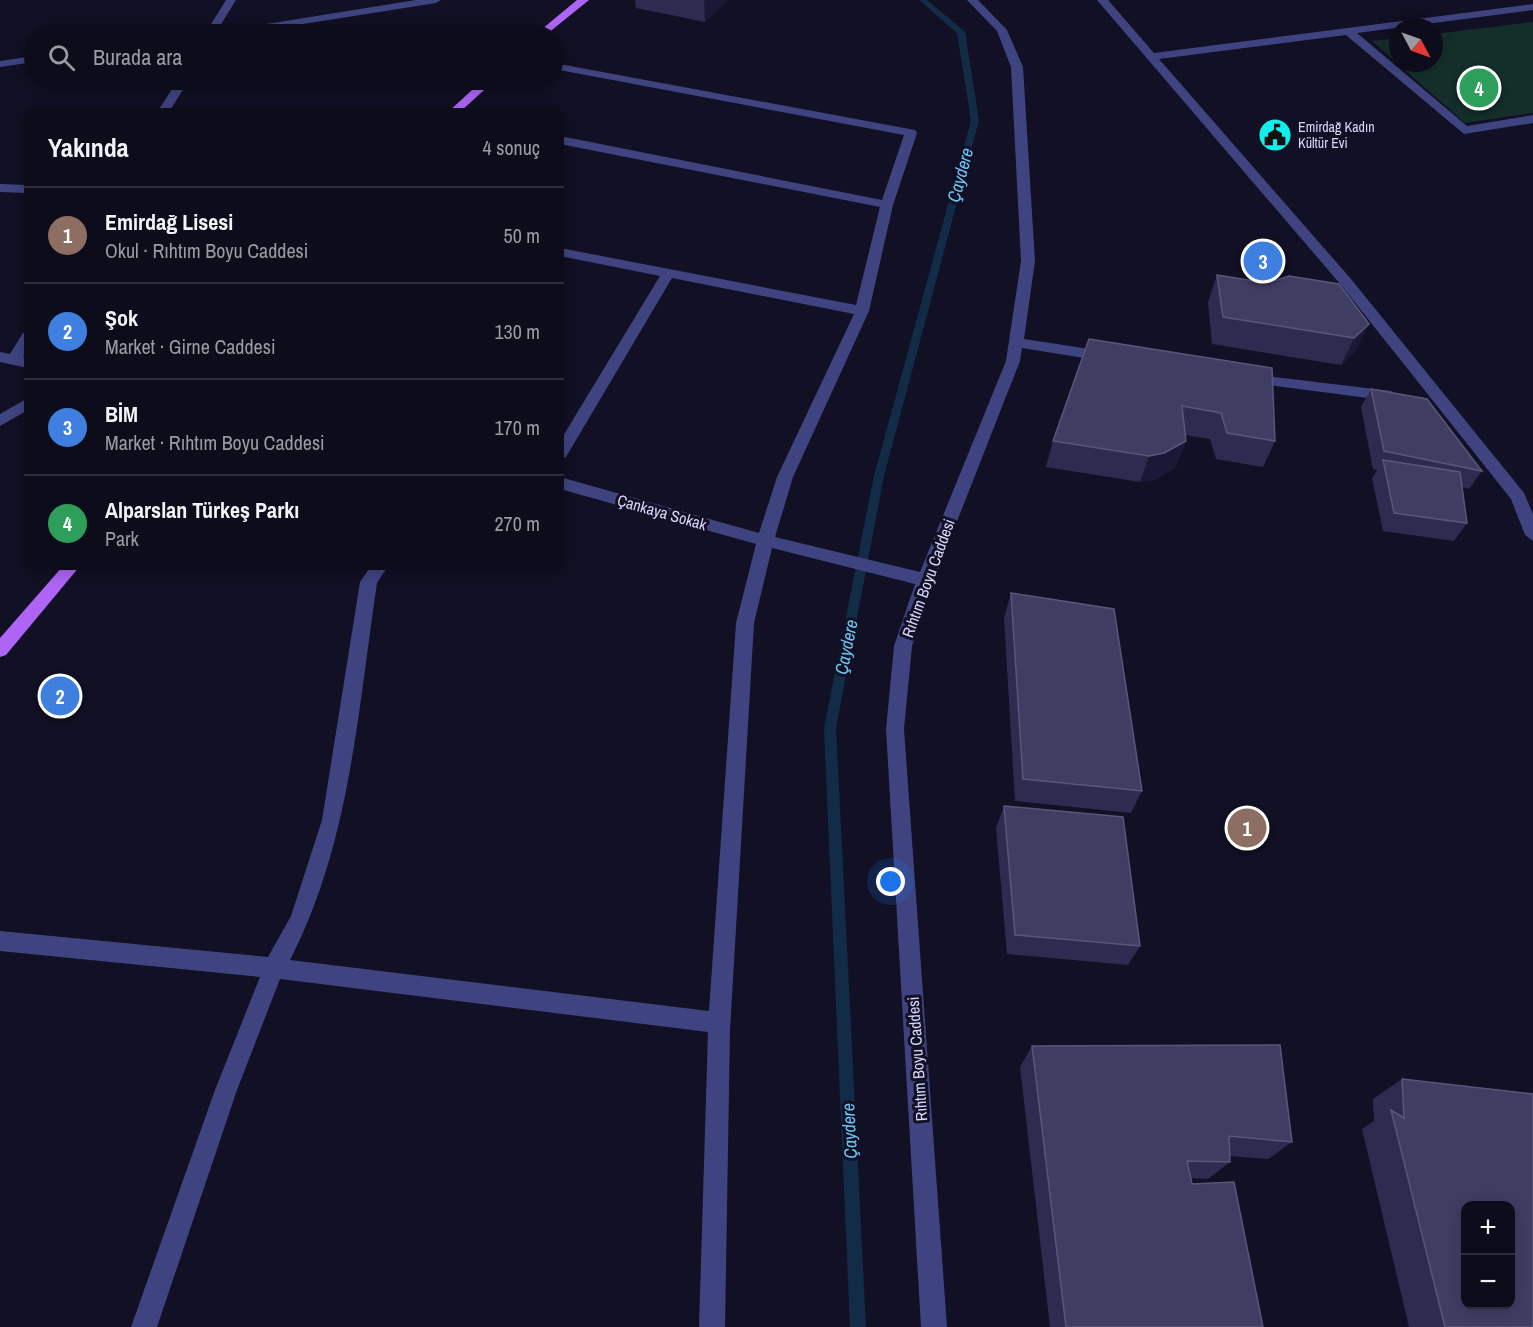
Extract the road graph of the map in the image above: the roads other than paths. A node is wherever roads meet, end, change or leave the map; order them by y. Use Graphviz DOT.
graph roads {
  1 [pos="231,0"];
  2 [pos="436,0"];
  3 [pos="584,0"];
  4 [pos="972,0"];
  5 [pos="1102,0"];
  6 [pos="388,4"];
  7 [pos="1533,7"];
  8 [pos="216,24"];
  9 [pos="277,24"];
  10 [pos="554,24"];
  11 [pos="1349,32"];
  12 [pos="1152,57"];
  13 [pos="24,61"];
  14 [pos="1,65"];
  15 [pos="564,68"];
  16 [pos="177,90"];
  17 [pos="478,90"];
  18 [pos="166,108"];
  19 [pos="458,108"];
  20 [pos="1533,120"];
  21 [pos="564,141"];
  22 [pos="0,188"];
  23 [pos="24,189"];
  24 [pos="887,205"];
  25 [pos="564,253"];
  26 [pos="668,273"];
  27 [pos="862,311"];
  28 [pos="1016,342"];
  29 [pos="24,343"];
  30 [pos="1119,359"];
  31 [pos="14,360"];
  32 [pos="1234,377"];
  33 [pos="1443,402"];
  34 [pos="24,406"];
  35 [pos="0,421"];
  36 [pos="564,446"];
  37 [pos="564,484"];
  38 [pos="1533,535"];
  39 [pos="765,541"];
  40 [pos="69,570"];
  41 [pos="377,570"];
  42 [pos="925,580"];
  43 [pos="0,650"];
  44 [pos="0,941"];
  45 [pos="274,968"];
  46 [pos="719,1023"];
  47 [pos="144,1327"];
  48 [pos="712,1327"];
  49 [pos="934,1327"];
  1 -- 8 [label="street"];
  2 -- 6 [label="street"];
  3 -- 10 [label="main road"];
  4 -- 28 [label="street, Rıhtım Boyu Caddesi"];
  5 -- 12 [label="street"];
  6 -- 9 [label="street"];
  7 -- 11 [label="street"];
  11 -- 12 [label="street"];
  11 -- 20 [label="street"];
  12 -- 33 [label="street"];
  13 -- 14 [label="street"];
  15 -- 24 [label="street"];
  16 -- 18 [label="street"];
  17 -- 19 [label="main road"];
  21 -- 24 [label="street"];
  22 -- 23 [label="street"];
  24 -- 27 [label="street"];
  25 -- 26 [label="street"];
  26 -- 27 [label="street"];
  26 -- 36 [label="street"];
  27 -- 39 [label="street"];
  28 -- 30 [label="street"];
  28 -- 42 [label="street, Rıhtım Boyu Caddesi"];
  29 -- 31 [label="street"];
  32 -- 33 [label="street"];
  33 -- 38 [label="street"];
  34 -- 35 [label="street"];
  37 -- 39 [label="street, Çankaya Sokak"];
  39 -- 42 [label="street, Çankaya Sokak"];
  39 -- 46 [label="street"];
  40 -- 43 [label="main road"];
  41 -- 45 [label="street"];
  42 -- 49 [label="street, Rıhtım Boyu Caddesi"];
  44 -- 45 [label="street"];
  45 -- 46 [label="street"];
  45 -- 47 [label="street"];
  46 -- 48 [label="street"];
}
